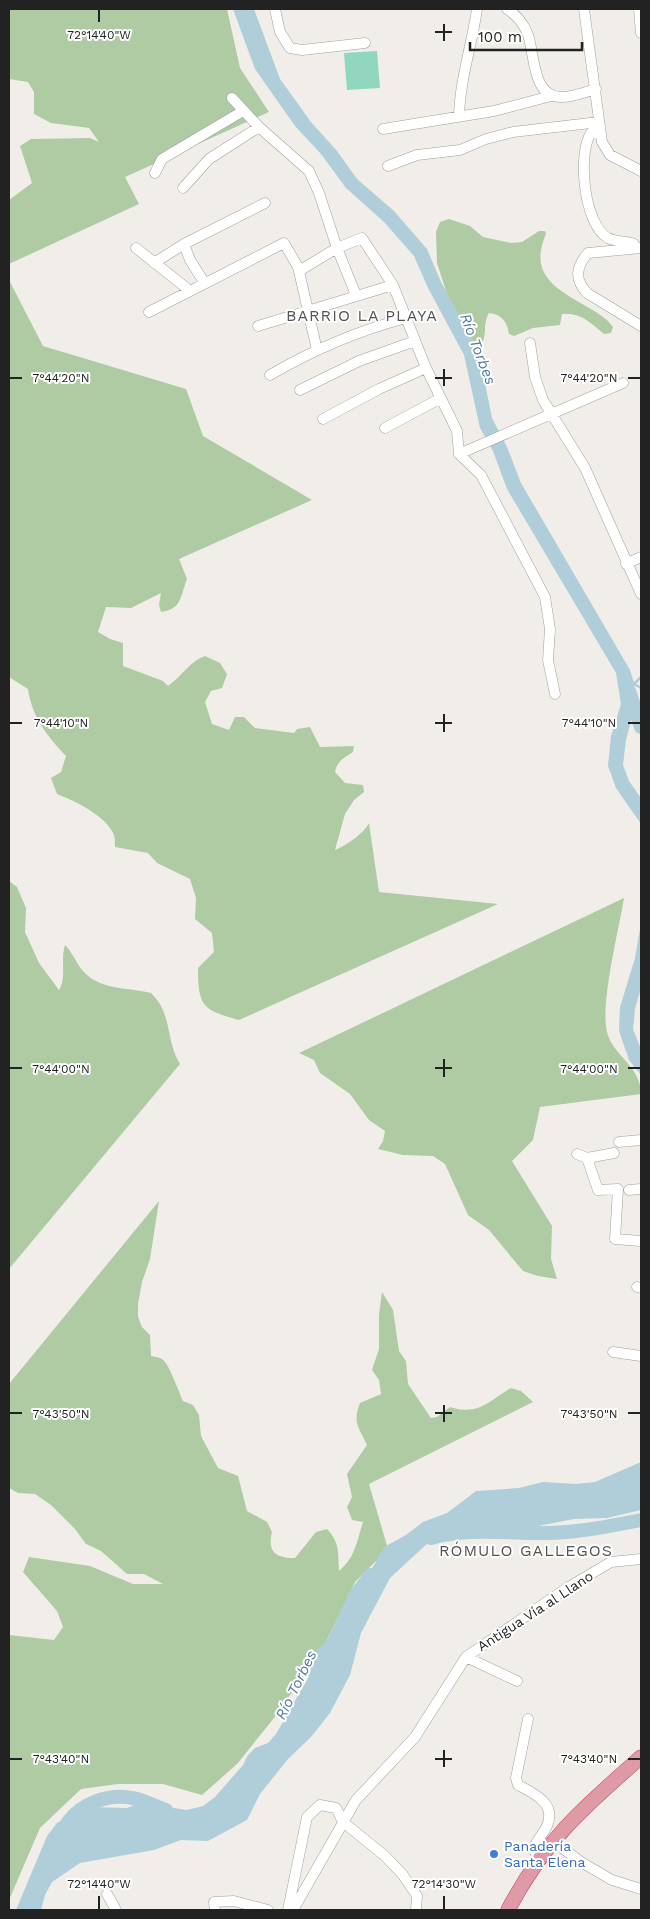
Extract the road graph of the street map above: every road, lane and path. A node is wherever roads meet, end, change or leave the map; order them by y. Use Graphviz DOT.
graph roads {
  1 [pos="275,9"];
  2 [pos="477,9"];
  3 [pos="507,9"];
  4 [pos="584,9"];
  5 [pos="639,9"];
  6 [pos="641,33"];
  7 [pos="364,43"];
  8 [pos="596,89"];
  9 [pos="551,96"];
  10 [pos="232,98"];
  11 [pos="242,110"];
  12 [pos="459,116"];
  13 [pos="600,126"];
  14 [pos="259,127"];
  15 [pos="383,129"];
  16 [pos="388,166"];
  17 [pos="641,171"];
  18 [pos="155,173"];
  19 [pos="183,188"];
  20 [pos="265,203"];
  21 [pos="184,244"];
  22 [pos="136,248"];
  23 [pos="338,248"];
  24 [pos="640,248"];
  25 [pos="154,263"];
  26 [pos="299,271"];
  27 [pos="204,282"];
  28 [pos="393,285"];
  29 [pos="189,290"];
  30 [pos="356,295"];
  31 [pos="307,310"];
  32 [pos="149,312"];
  33 [pos="406,318"];
  34 [pos="258,326"];
  35 [pos="641,326"];
  36 [pos="415,342"];
  37 [pos="530,343"];
  38 [pos="317,350"];
  39 [pos="426,368"];
  40 [pos="270,375"];
  41 [pos="623,383"];
  42 [pos="300,390"];
  43 [pos="441,398"];
  44 [pos="550,415"];
  45 [pos="323,419"];
  46 [pos="385,428"];
  47 [pos="459,454"];
  48 [pos="641,557"];
  49 [pos="626,564"];
  50 [pos="641,594"];
  51 [pos="555,694"];
  52 [pos="641,1140"];
  53 [pos="619,1142"];
  54 [pos="614,1153"];
  55 [pos="641,1189"];
  56 [pos="629,1190"];
  57 [pos="641,1241"];
  58 [pos="613,1352"];
  59 [pos="641,1356"];
  60 [pos="641,1559"];
  61 [pos="466,1657"];
  62 [pos="516,1681"];
  63 [pos="528,1719"];
  64 [pos="641,1757"];
  65 [pos="343,1822"];
  66 [pos="553,1841"];
  67 [pos="538,1860"];
  68 [pos="641,1889"];
  69 [pos="108,1894"];
  70 [pos="116,1910"];
  71 [pos="215,1910"];
  72 [pos="268,1910"];
  73 [pos="288,1910"];
  74 [pos="293,1910"];
  75 [pos="416,1910"];
  76 [pos="508,1910"];
  1 -- 7 [label="street"];
  2 -- 12 [label="street"];
  3 -- 9 [label="street"];
  4 -- 8 [label="street"];
  5 -- 6 [label="street"];
  8 -- 9 [label="street"];
  8 -- 13 [label="street"];
  9 -- 12 [label="street"];
  10 -- 11 [label="street"];
  11 -- 14 [label="street"];
  11 -- 18 [label="street"];
  12 -- 15 [label="street"];
  13 -- 16 [label="street"];
  13 -- 17 [label="street"];
  13 -- 24 [label="street"];
  14 -- 19 [label="street"];
  14 -- 23 [label="street"];
  20 -- 21 [label="street"];
  21 -- 25 [label="street"];
  21 -- 27 [label="street"];
  22 -- 25 [label="street"];
  23 -- 26 [label="street"];
  23 -- 28 [label="street"];
  23 -- 30 [label="street"];
  24 -- 35 [label="street"];
  25 -- 29 [label="street"];
  26 -- 27 [label="street"];
  26 -- 31 [label="street"];
  27 -- 29 [label="street"];
  28 -- 30 [label="street"];
  28 -- 33 [label="street"];
  29 -- 32 [label="street"];
  30 -- 31 [label="street"];
  31 -- 34 [label="street"];
  31 -- 38 [label="street"];
  33 -- 36 [label="street"];
  33 -- 38 [label="street"];
  36 -- 39 [label="street"];
  36 -- 42 [label="street"];
  37 -- 44 [label="street"];
  38 -- 40 [label="street"];
  39 -- 43 [label="street"];
  39 -- 45 [label="street"];
  41 -- 44 [label="street"];
  43 -- 46 [label="street"];
  43 -- 47 [label="street"];
  44 -- 47 [label="street"];
  44 -- 49 [label="street"];
  47 -- 51 [label="street"];
  48 -- 49 [label="street"];
  49 -- 50 [label="street"];
  52 -- 53 [label="street"];
  54 -- 57 [label="street"];
  55 -- 56 [label="street"];
  58 -- 59 [label="street"];
  60 -- 61 [label="street, Antigua Vía al Llano"];
  61 -- 62 [label="street"];
  61 -- 65 [label="street, Antigua Vía al Llano"];
  63 -- 67 [label="street"];
  64 -- 66 [label="highway"];
  65 -- 73 [label="street"];
  65 -- 74 [label="street, Antigua Vía al Llano"];
  65 -- 75 [label="street"];
  66 -- 67 [label="highway"];
  66 -- 68 [label="street"];
  67 -- 76 [label="highway"];
  69 -- 70 [label="street"];
  71 -- 72 [label="street"];
}
